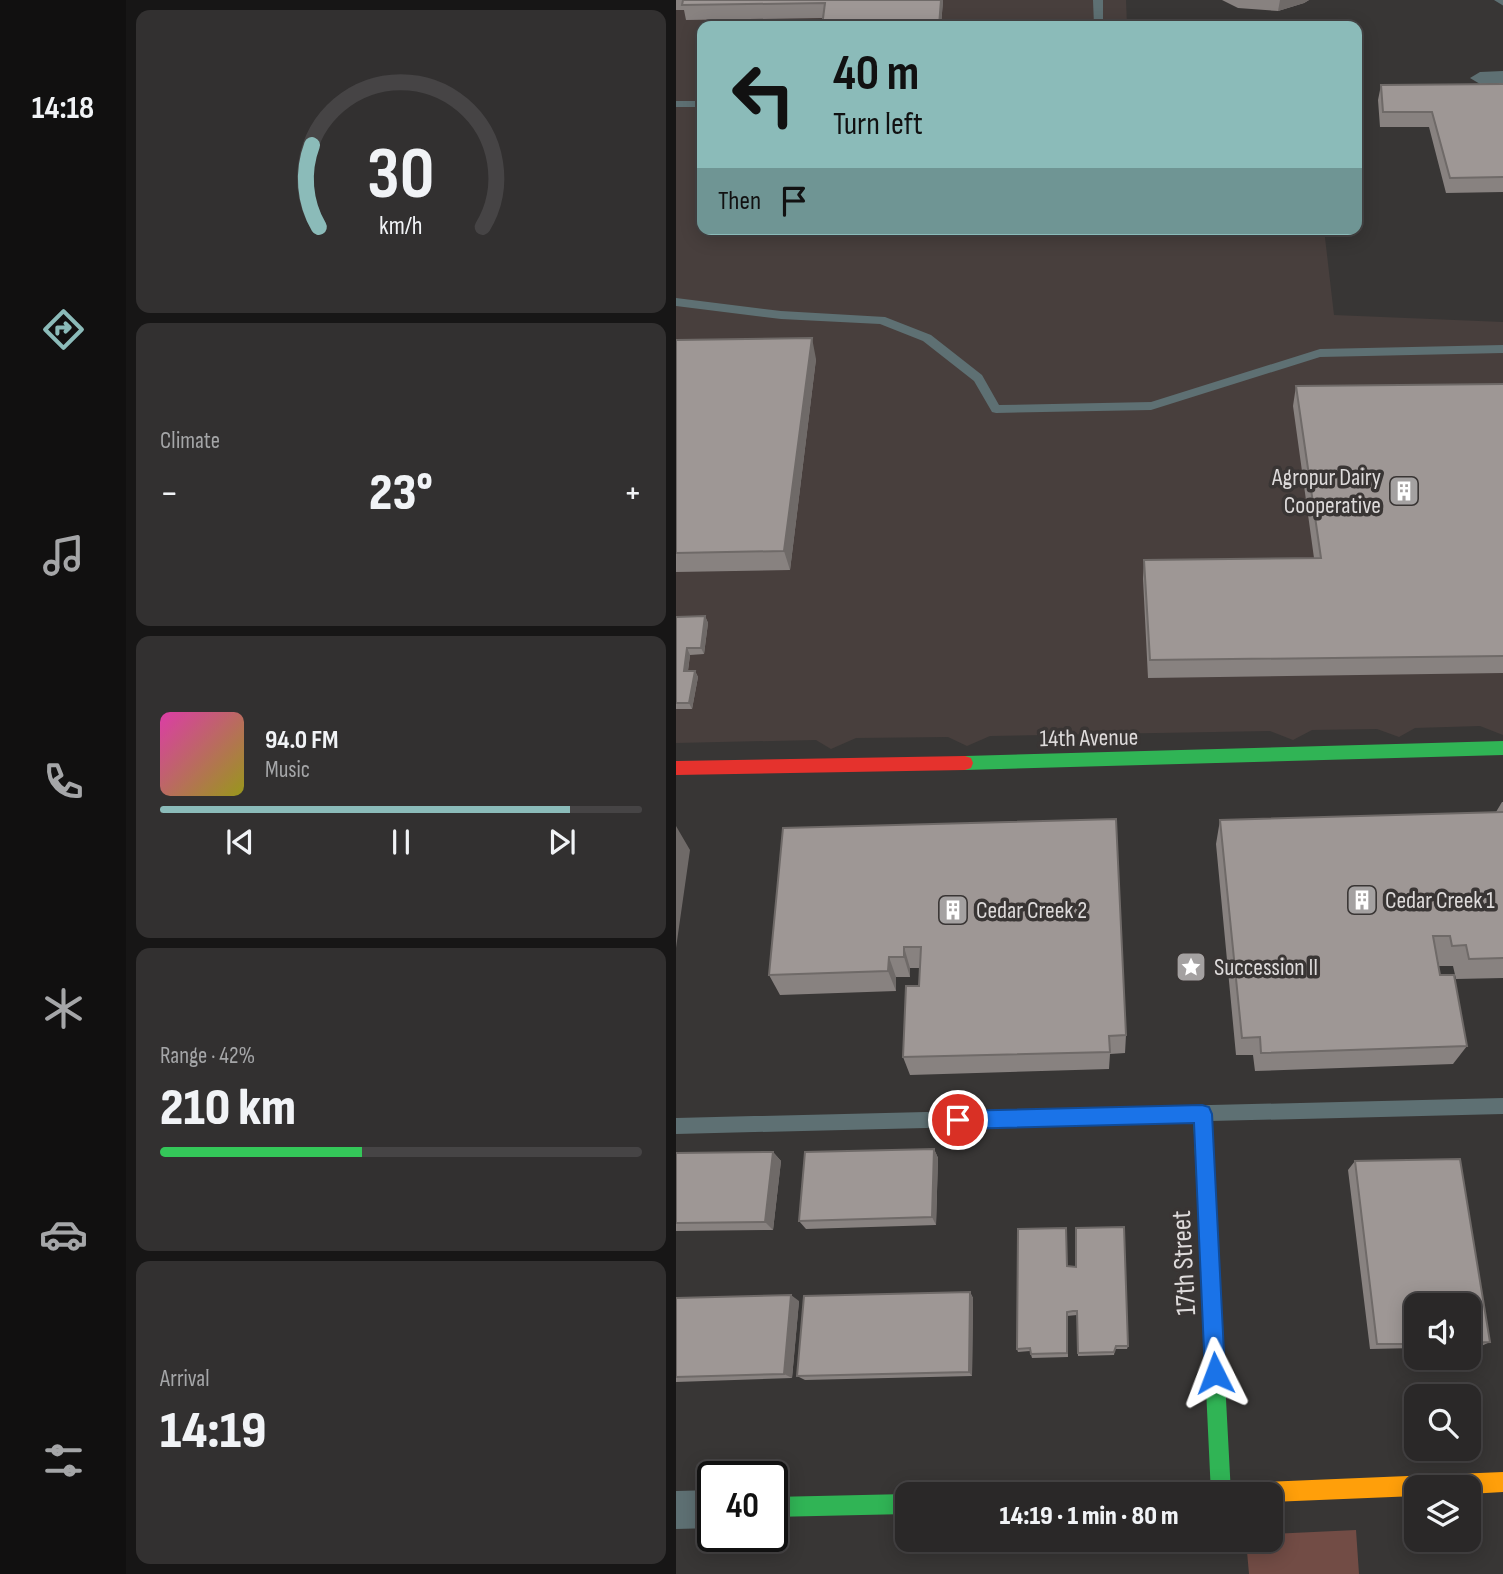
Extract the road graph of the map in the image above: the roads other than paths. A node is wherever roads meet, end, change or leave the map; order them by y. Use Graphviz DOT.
graph roads {
  1 [pos="1098,0"];
  2 [pos="1099,21"];
  3 [pos="1504,77"];
  4 [pos="1480,78"];
  5 [pos="676,104"];
  6 [pos="697,104"];
  7 [pos="676,302"];
  8 [pos="1504,349"];
  9 [pos="1504,748"];
  10 [pos="676,768"];
  11 [pos="1504,1106"];
  12 [pos="1202,1114"];
  13 [pos="676,1126"];
  14 [pos="1220,1482"];
  15 [pos="1504,1482"];
  16 [pos="1283,1491"];
  17 [pos="895,1503"];
  18 [pos="788,1507"];
  19 [pos="697,1509"];
  20 [pos="676,1510"];
  1 -- 2 [label="lane"];
  3 -- 4 [label="street"];
  5 -- 6 [label="lane"];
  7 -- 8 [label="lane"];
  9 -- 10 [label="street, 14th Avenue"];
  11 -- 12 [label="lane"];
  12 -- 13 [label="lane"];
  12 -- 14 [label="street, 17th Street"];
  15 -- 16 [label="street"];
  17 -- 18 [label="street"];
  19 -- 20 [label="street"];
}
